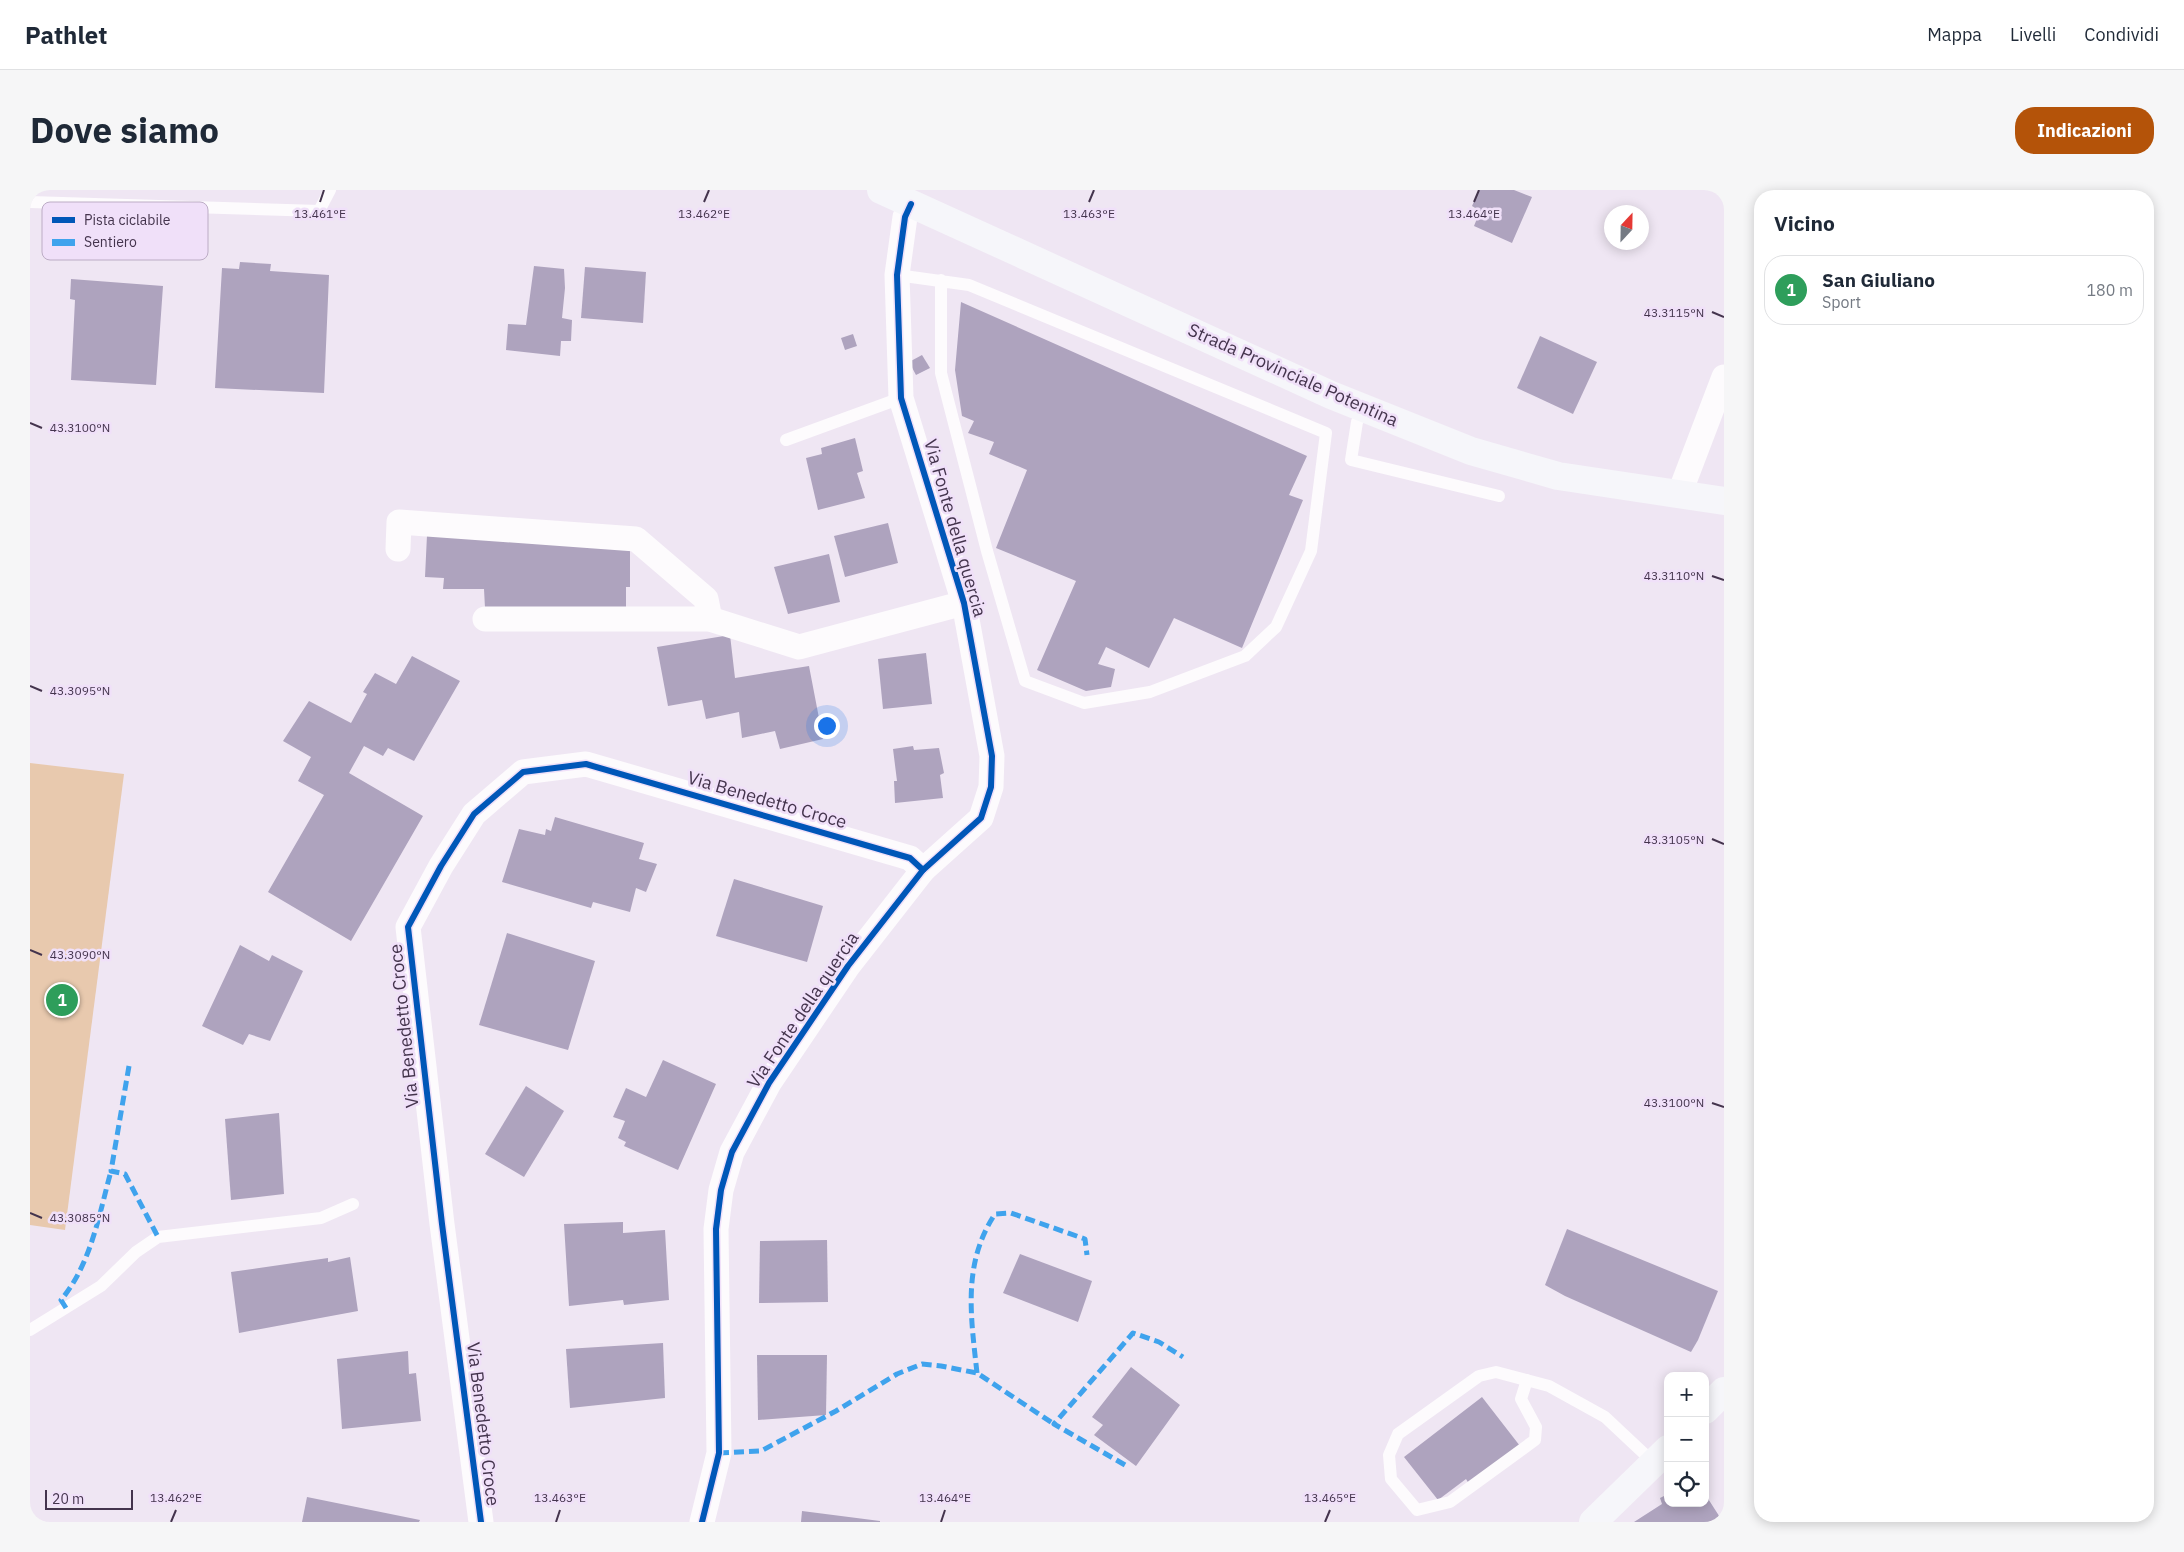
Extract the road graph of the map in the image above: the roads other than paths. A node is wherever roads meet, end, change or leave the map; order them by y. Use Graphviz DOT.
graph roads {
  1 [pos="330,190"];
  2 [pos="880,190"];
  3 [pos="911,204"];
  4 [pos="208,208"];
  5 [pos="897,275"];
  6 [pos="941,280"];
  7 [pos="1724,377"];
  8 [pos="901,398"];
  9 [pos="1364,408"];
  10 [pos="786,440"];
  11 [pos="1679,495"];
  12 [pos="1499,496"];
  13 [pos="1724,501"];
  14 [pos="398,549"];
  15 [pos="964,603"];
  16 [pos="485,619"];
  17 [pos="710,620"];
  18 [pos="923,870"];
  19 [pos="353,1204"];
  20 [pos="30,1330"];
  21 [pos="1527,1380"];
  22 [pos="1724,1391"];
  23 [pos="1709,1406"];
  24 [pos="1661,1456"];
  25 [pos="480,1522"];
  26 [pos="702,1522"];
  27 [pos="1593,1522"];
  1 -- 4 [label="lane"];
  2 -- 3 [label="main road, Strada Provinciale Potentina"];
  3 -- 5 [label="street, Via Fonte della quercia"];
  3 -- 9 [label="main road, Strada Provinciale Potentina"];
  5 -- 6 [label="lane"];
  5 -- 8 [label="street, Via Fonte della quercia"];
  6 -- 6 [label="lane"];
  7 -- 11 [label="street"];
  8 -- 10 [label="lane"];
  8 -- 15 [label="street, Via Fonte della quercia"];
  9 -- 11 [label="main road, Strada Provinciale Potentina"];
  9 -- 12 [label="lane"];
  11 -- 13 [label="main road, Strada Provinciale Potentina"];
  14 -- 17 [label="street"];
  15 -- 17 [label="street"];
  15 -- 18 [label="street, Via Fonte della quercia"];
  16 -- 17 [label="street"];
  18 -- 25 [label="street, Via Benedetto Croce"];
  18 -- 26 [label="street, Via Fonte della quercia"];
  19 -- 20 [label="lane"];
  21 -- 21 [label="lane"];
  21 -- 24 [label="lane"];
  22 -- 23 [label="main road"];
  24 -- 27 [label="main road"];
}
